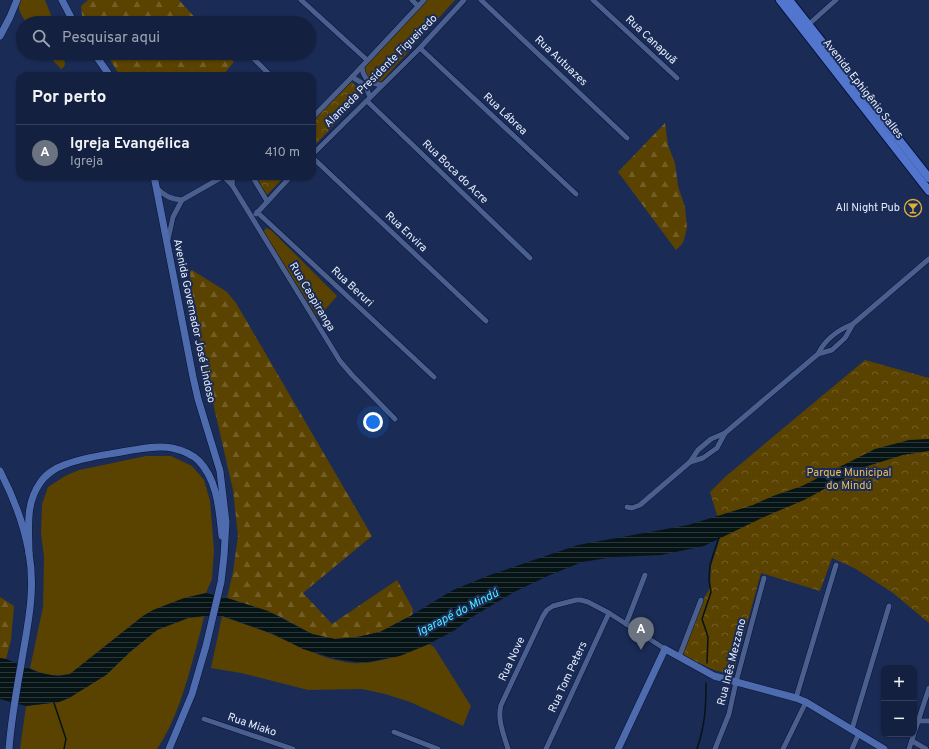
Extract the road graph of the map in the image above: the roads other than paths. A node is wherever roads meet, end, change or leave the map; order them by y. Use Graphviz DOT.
graph roads {
  1 [pos="17,0"];
  2 [pos="62,0"];
  3 [pos="66,0"];
  4 [pos="301,0"];
  5 [pos="412,0"];
  6 [pos="424,0"];
  7 [pos="464,0"];
  8 [pos="481,0"];
  9 [pos="593,0"];
  10 [pos="780,0"];
  11 [pos="789,0"];
  12 [pos="836,0"];
  13 [pos="418,6"];
  14 [pos="70,16"];
  15 [pos="71,16"];
  16 [pos="808,25"];
  17 [pos="0,36"];
  18 [pos="420,48"];
  19 [pos="99,60"];
  20 [pos="255,60"];
  21 [pos="367,60"];
  22 [pos="362,66"];
  23 [pos="107,72"];
  24 [pos="267,72"];
  25 [pos="352,77"];
  26 [pos="677,78"];
  27 [pos="382,85"];
  28 [pos="370,97"];
  29 [pos="367,101"];
  30 [pos="316,113"];
  31 [pos="626,138"];
  32 [pos="316,152"];
  33 [pos="316,160"];
  34 [pos="929,178"];
  35 [pos="155,180"];
  36 [pos="217,180"];
  37 [pos="228,180"];
  38 [pos="233,180"];
  39 [pos="254,180"];
  40 [pos="287,180"];
  41 [pos="232,185"];
  42 [pos="156,188"];
  43 [pos="929,191"];
  44 [pos="576,194"];
  45 [pos="182,200"];
  46 [pos="267,201"];
  47 [pos="257,212"];
  48 [pos="252,217"];
  49 [pos="167,246"];
  50 [pos="530,258"];
  51 [pos="929,259"];
  52 [pos="486,321"];
  53 [pos="853,324"];
  54 [pos="818,354"];
  55 [pos="434,377"];
  56 [pos="395,418"];
  57 [pos="725,433"];
  58 [pos="690,462"];
  59 [pos="0,470"];
  60 [pos="627,507"];
  61 [pos="29,554"];
  62 [pos="224,556"];
  63 [pos="836,565"];
  64 [pos="645,575"];
  65 [pos="764,578"];
  66 [pos="701,600"];
  67 [pos="889,606"];
  68 [pos="609,613"];
  69 [pos="626,624"];
  70 [pos="665,649"];
  71 [pos="679,657"];
  72 [pos="736,682"];
  73 [pos="929,688"];
  74 [pos="796,698"];
  75 [pos="806,702"];
  76 [pos="204,719"];
  77 [pos="918,721"];
  78 [pos="929,721"];
  79 [pos="852,729"];
  80 [pos="394,732"];
  81 [pos="859,733"];
  82 [pos="912,741"];
  83 [pos="9,749"];
  84 [pos="169,749"];
  85 [pos="293,749"];
  86 [pos="438,749"];
  87 [pos="508,749"];
  88 [pos="546,749"];
  89 [pos="618,749"];
  90 [pos="716,749"];
  91 [pos="783,749"];
  92 [pos="852,749"];
  93 [pos="884,749"];
  94 [pos="909,749"];
  95 [pos="926,749"];
  1 -- 17 [label="main road"];
  2 -- 14 [label="main road"];
  3 -- 15 [label="main road"];
  4 -- 21 [label="street"];
  5 -- 13 [label="street"];
  6 -- 13 [label="street, Alameda Presidente Figueiredo"];
  7 -- 18 [label="street, Alameda Presidente Figueiredo"];
  8 -- 31 [label="street, Rua Autuazes"];
  9 -- 26 [label="street, Rua Canapuã"];
  10 -- 43 [label="main road, Avenida Ephigênio Salles"];
  11 -- 16 [label="main road, Avenida Ephigênio Salles"];
  12 -- 16 [label="street"];
  13 -- 21 [label="street, Alameda Presidente Figueiredo"];
  16 -- 34 [label="main road, Avenida Ephigênio Salles"];
  18 -- 27 [label="street, Alameda Presidente Figueiredo"];
  18 -- 44 [label="street, Rua Lábrea"];
  19 -- 23 [label="main road"];
  20 -- 24 [label="street"];
  21 -- 22 [label="street, Alameda Presidente Figueiredo"];
  22 -- 25 [label="street, Alameda Presidente Figueiredo"];
  22 -- 27 [label="street"];
  25 -- 28 [label="street"];
  25 -- 30 [label="street, Alameda Presidente Figueiredo"];
  27 -- 28 [label="street, Alameda Presidente Figueiredo"];
  28 -- 29 [label="street, Alameda Presidente Figueiredo"];
  29 -- 32 [label="street, Alameda Presidente Figueiredo"];
  29 -- 50 [label="street, Rua Boca do Acre"];
  33 -- 52 [label="street, Rua Envira"];
  35 -- 42 [label="main road, Avenida Governador José Lindoso"];
  36 -- 45 [label="street"];
  37 -- 41 [label="street, Rua Caapiranga"];
  38 -- 41 [label="street"];
  39 -- 46 [label="street"];
  40 -- 46 [label="street"];
  41 -- 48 [label="street, Rua Caapiranga"];
  42 -- 45 [label="street"];
  42 -- 49 [label="main road, Avenida Governador José Lindoso"];
  45 -- 49 [label="street"];
  46 -- 47 [label="street"];
  47 -- 48 [label="street"];
  47 -- 55 [label="street, Rua Beruri"];
  48 -- 56 [label="street, Rua Caapiranga"];
  49 -- 62 [label="main road, Avenida Governador José Lindoso"];
  51 -- 53 [label="street"];
  53 -- 54 [label="street"];
  53 -- 54 [label="street"];
  54 -- 57 [label="street"];
  57 -- 58 [label="street"];
  57 -- 58 [label="street"];
  58 -- 60 [label="street"];
  59 -- 61 [label="main road"];
  61 -- 62 [label="main road"];
  61 -- 83 [label="main road"];
  62 -- 84 [label="main road, Avenida Governador José Lindoso"];
  63 -- 74 [label="street"];
  64 -- 69 [label="street"];
  65 -- 72 [label="street, Rua Inês Mezzano"];
  66 -- 71 [label="street"];
  67 -- 79 [label="street"];
  68 -- 69 [label="street"];
  68 -- 87 [label="street, Rua Nove"];
  68 -- 88 [label="street, Rua Tom Peters"];
  69 -- 70 [label="street"];
  70 -- 71 [label="main road"];
  70 -- 89 [label="main road"];
  71 -- 72 [label="main road"];
  72 -- 74 [label="main road"];
  72 -- 90 [label="street, Rua Inês Mezzano"];
  73 -- 77 [label="street"];
  74 -- 75 [label="main road"];
  75 -- 79 [label="main road"];
  75 -- 91 [label="street"];
  76 -- 85 [label="street, Rua Miako"];
  77 -- 78 [label="street"];
  77 -- 82 [label="street"];
  79 -- 81 [label="main road"];
  80 -- 86 [label="street"];
  81 -- 92 [label="street"];
  81 -- 93 [label="main road"];
  82 -- 94 [label="street"];
  82 -- 95 [label="street"];
}
